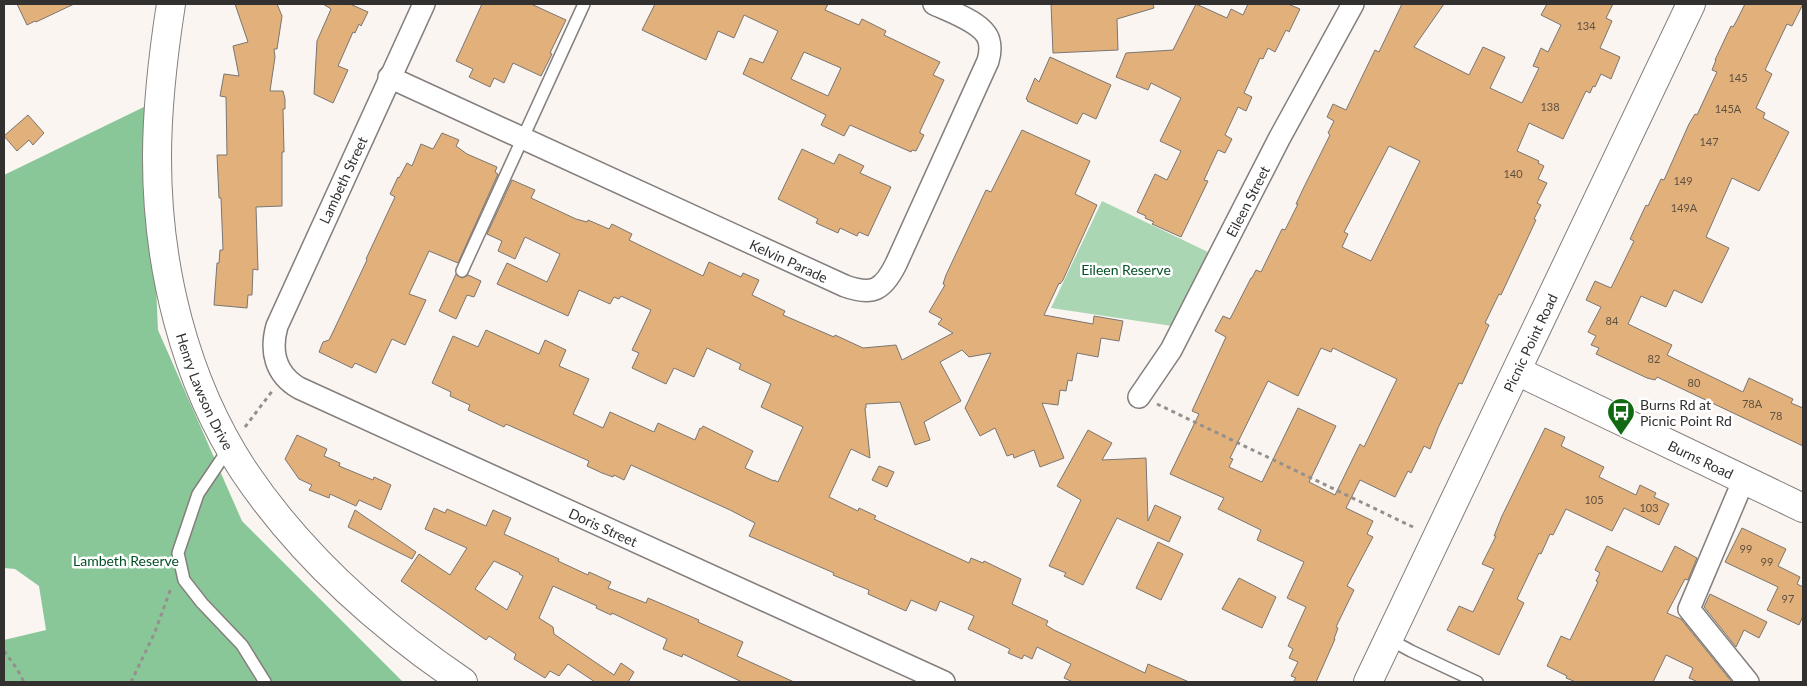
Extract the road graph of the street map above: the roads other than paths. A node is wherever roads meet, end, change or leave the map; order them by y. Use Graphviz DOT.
graph roads {
  1 [pos="171,4"];
  2 [pos="424,4"];
  3 [pos="584,4"];
  4 [pos="934,4"];
  5 [pos="1353,4"];
  6 [pos="1691,4"];
  7 [pos="389,77"];
  8 [pos="522,138"];
  9 [pos="462,271"];
  10 [pos="280,367"];
  11 [pos="1517,371"];
  12 [pos="1139,397"];
  13 [pos="230,447"];
  14 [pos="1744,480"];
  15 [pos="1803,508"];
  16 [pos="1389,639"];
  17 [pos="265,682"];
  18 [pos="463,682"];
  19 [pos="944,682"];
  20 [pos="1368,682"];
  21 [pos="1478,682"];
  22 [pos="1748,682"];
  1 -- 13 [label="street, Henry Lawson Drive"];
  2 -- 7 [label="street, Lambeth Street"];
  3 -- 8 [label="lane"];
  4 -- 8 [label="street, Kelvin Parade"];
  5 -- 12 [label="street, Eileen Street"];
  6 -- 11 [label="street, Picnic Point Road"];
  7 -- 8 [label="street, Kelvin Parade"];
  7 -- 10 [label="street, Lambeth Street"];
  8 -- 9 [label="lane"];
  10 -- 19 [label="street, Doris Street"];
  11 -- 14 [label="street, Burns Road"];
  11 -- 16 [label="street, Picnic Point Road"];
  13 -- 17 [label="lane"];
  13 -- 18 [label="street, Henry Lawson Drive"];
  14 -- 15 [label="street, Burns Road"];
  14 -- 22 [label="street"];
  16 -- 20 [label="street, Picnic Point Road"];
  16 -- 21 [label="lane"];
}
